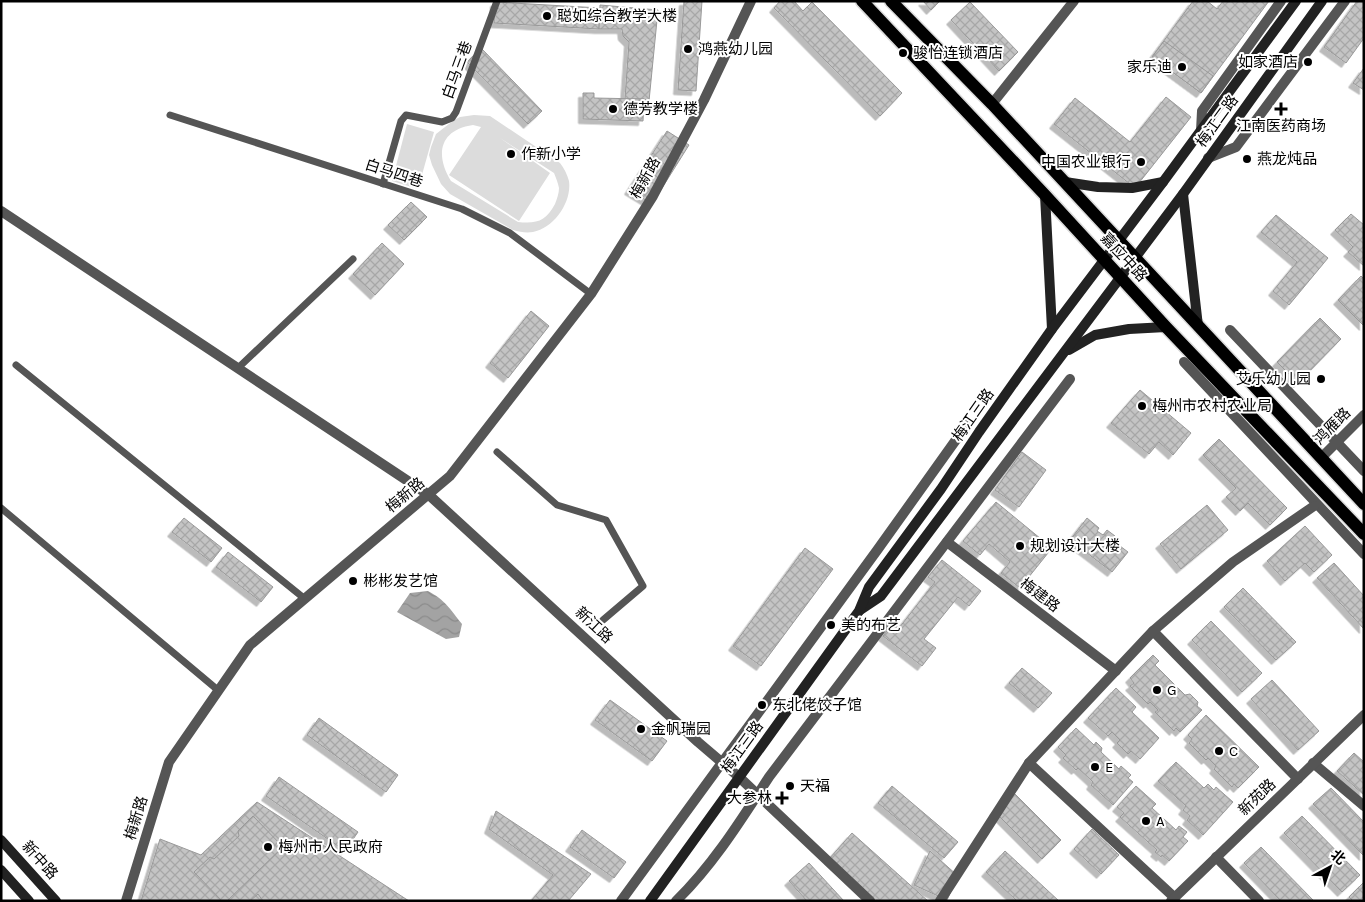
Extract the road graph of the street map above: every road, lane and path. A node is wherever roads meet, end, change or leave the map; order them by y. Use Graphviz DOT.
graph roads {
  1 [pos="496,1"];
  2 [pos="751,1"];
  3 [pos="862,1"];
  4 [pos="891,1"];
  5 [pos="1074,1"];
  6 [pos="1281,1"];
  7 [pos="1322,1"];
  8 [pos="1345,1"];
  9 [pos="1296,2"];
  10 [pos="992,104"];
  11 [pos="170,115"];
  12 [pos="1200,131"];
  13 [pos="1208,158"];
  14 [pos="1065,182"];
  15 [pos="1163,182"];
  16 [pos="383,184"];
  17 [pos="1182,194"];
  18 [pos="1045,195"];
  19 [pos="1,211"];
  20 [pos="1119,240"];
  21 [pos="1135,258"];
  22 [pos="353,260"];
  23 [pos="1104,260"];
  24 [pos="1121,277"];
  25 [pos="591,294"];
  26 [pos="1198,326"];
  27 [pos="1166,327"];
  28 [pos="1052,328"];
  29 [pos="1230,330"];
  30 [pos="1063,353"];
  31 [pos="1184,362"];
  32 [pos="16,364"];
  33 [pos="238,368"];
  34 [pos="1070,379"];
  35 [pos="1364,415"];
  36 [pos="968,423"];
  37 [pos="1336,442"];
  38 [pos="496,452"];
  39 [pos="1321,458"];
  40 [pos="1364,471"];
  41 [pos="429,495"];
  42 [pos="1364,504"];
  43 [pos="1314,506"];
  44 [pos="1,508"];
  45 [pos="1364,534"];
  46 [pos="946,542"];
  47 [pos="1364,554"];
  48 [pos="305,599"];
  49 [pos="859,611"];
  50 [pos="603,620"];
  51 [pos="1153,632"];
  52 [pos="1116,671"];
  53 [pos="219,691"];
  54 [pos="1364,715"];
  55 [pos="1029,763"];
  56 [pos="1313,763"];
  57 [pos="739,777"];
  58 [pos="1298,779"];
  59 [pos="1364,806"];
  60 [pos="1,840"];
  61 [pos="1216,857"];
  62 [pos="1,870"];
  63 [pos="1173,899"];
  64 [pos="29,901"];
  65 [pos="56,901"];
  66 [pos="126,901"];
  67 [pos="621,901"];
  68 [pos="650,901"];
  69 [pos="676,901"];
  70 [pos="870,901"];
  71 [pos="940,901"];
  72 [pos="1259,901"];
  1 -- 16 [label="lane, 白马三巷"];
  2 -- 25 [label="street, 梅新路"];
  3 -- 18 [label="main road, 嘉应中路"];
  4 -- 10 [label="main road, 嘉应中路"];
  5 -- 10 [label="street"];
  6 -- 12 [label="street"];
  7 -- 13 [label="main road, 梅江二路"];
  8 -- 13 [label="street"];
  9 -- 12 [label="main road, 梅江二路"];
  10 -- 14 [label="main road, 嘉应中路"];
  11 -- 16 [label="lane, 白马四巷"];
  12 -- 15 [label="main road, 梅江二路"];
  13 -- 17 [label="main road, 梅江二路"];
  14 -- 15 [label="main road"];
  14 -- 20 [label="main road, 嘉应中路"];
  15 -- 20 [label="main road, 梅江二路"];
  16 -- 25 [label="lane, 白马四巷"];
  17 -- 21 [label="main road, 梅江二路"];
  17 -- 26 [label="main road"];
  18 -- 23 [label="main road, 嘉应中路"];
  18 -- 28 [label="main road"];
  19 -- 33 [label="street, 新江路"];
  20 -- 21 [label="main road, 嘉应中路"];
  20 -- 23 [label="main road, 梅江三路"];
  21 -- 24 [label="main road, 梅江三路"];
  21 -- 26 [label="main road, 嘉应中路"];
  22 -- 33 [label="lane"];
  23 -- 24 [label="main road, 嘉应中路"];
  23 -- 28 [label="main road, 梅江三路"];
  24 -- 27 [label="main road, 嘉应中路"];
  24 -- 30 [label="main road, 梅江三路"];
  25 -- 41 [label="street, 梅新路"];
  26 -- 39 [label="main road, 嘉应中路"];
  27 -- 30 [label="main road"];
  27 -- 45 [label="main road, 嘉应中路"];
  28 -- 49 [label="main road, 梅江三路"];
  29 -- 37 [label="street"];
  30 -- 49 [label="main road, 梅江三路"];
  31 -- 47 [label="street"];
  32 -- 48 [label="lane"];
  33 -- 41 [label="street, 新江路"];
  34 -- 46 [label="street"];
  35 -- 37 [label="street, 鸿雁路"];
  36 -- 67 [label="street"];
  37 -- 39 [label="street, 鸿雁路"];
  37 -- 40 [label="street"];
  38 -- 50 [label="lane"];
  39 -- 42 [label="main road, 嘉应中路"];
  41 -- 48 [label="street, 梅新路"];
  41 -- 57 [label="street, 新江路"];
  43 -- 51 [label="street"];
  44 -- 53 [label="lane"];
  46 -- 52 [label="street, 梅建路"];
  46 -- 69 [label="street"];
  48 -- 53 [label="street, 梅新路"];
  49 -- 57 [label="main road, 梅江三路"];
  51 -- 52 [label="street"];
  51 -- 58 [label="street"];
  52 -- 55 [label="street"];
  53 -- 66 [label="street, 梅新路"];
  54 -- 56 [label="street, 新苑路"];
  55 -- 63 [label="street"];
  55 -- 71 [label="street"];
  56 -- 58 [label="street, 新苑路"];
  56 -- 59 [label="street"];
  57 -- 68 [label="main road, 梅江三路"];
  57 -- 70 [label="street, 新江路"];
  58 -- 61 [label="street, 新苑路"];
  60 -- 65 [label="main road, 新中路"];
  61 -- 63 [label="street, 新苑路"];
  61 -- 72 [label="street"];
  62 -- 64 [label="main road"];
}
